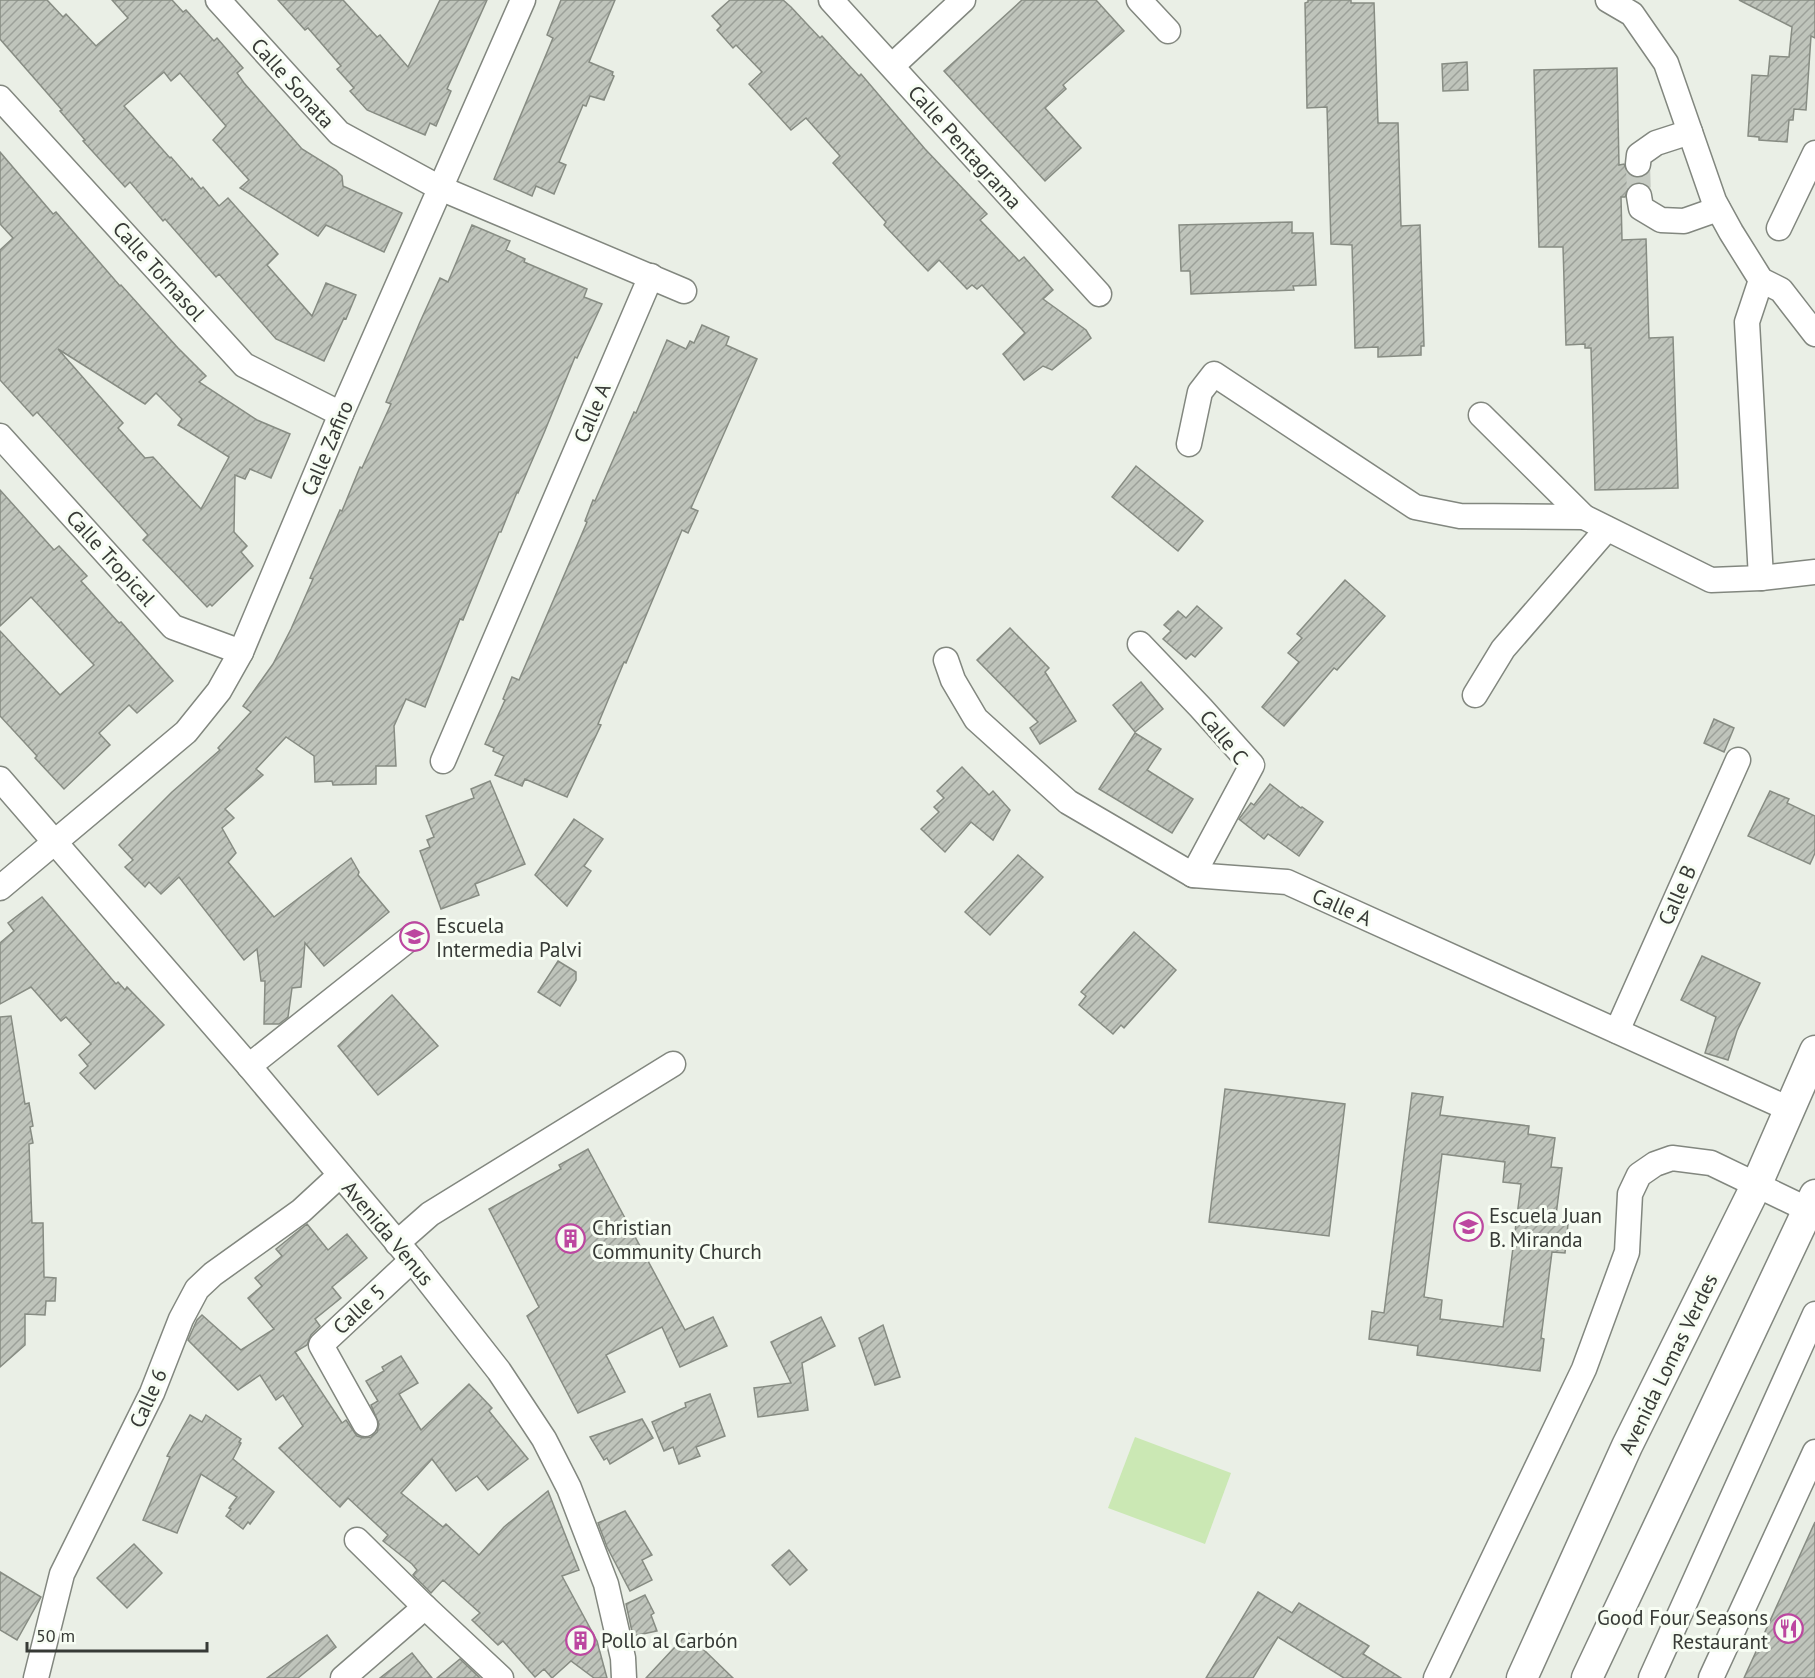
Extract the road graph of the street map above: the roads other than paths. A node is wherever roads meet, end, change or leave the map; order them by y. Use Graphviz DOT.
graph roads {
  1 [pos="218,0"];
  2 [pos="523,0"];
  3 [pos="831,0"];
  4 [pos="963,0"];
  5 [pos="1139,0"];
  6 [pos="1608,0"];
  7 [pos="1168,31"];
  8 [pos="892,66"];
  9 [pos="0,98"];
  10 [pos="1690,132"];
  11 [pos="1815,153"];
  12 [pos="1638,164"];
  13 [pos="440,188"];
  14 [pos="1640,196"];
  15 [pos="1718,209"];
  16 [pos="1779,228"];
  17 [pos="651,276"];
  18 [pos="1761,280"];
  19 [pos="684,291"];
  20 [pos="1099,294"];
  21 [pos="1815,334"];
  22 [pos="341,414"];
  23 [pos="1481,415"];
  24 [pos="0,436"];
  25 [pos="1189,444"];
  26 [pos="1584,517"];
  27 [pos="1607,529"];
  28 [pos="1815,572"];
  29 [pos="1761,578"];
  30 [pos="1140,645"];
  31 [pos="241,652"];
  32 [pos="946,660"];
  33 [pos="1475,695"];
  34 [pos="1738,760"];
  35 [pos="443,761"];
  36 [pos="0,779"];
  37 [pos="56,843"];
  38 [pos="1193,875"];
  39 [pos="0,888"];
  40 [pos="414,935"];
  41 [pos="1617,1031"];
  42 [pos="1815,1052"];
  43 [pos="673,1064"];
  44 [pos="249,1066"];
  45 [pos="1789,1109"];
  46 [pos="340,1175"];
  47 [pos="1756,1186"];
  48 [pos="1813,1206"];
  49 [pos="404,1252"];
  50 [pos="1815,1314"];
  51 [pos="364,1424"];
  52 [pos="1815,1452"];
  53 [pos="357,1540"];
  54 [pos="425,1607"];
  55 [pos="36,1678"];
  56 [pos="343,1678"];
  57 [pos="501,1678"];
  58 [pos="624,1678"];
  59 [pos="1436,1678"];
  60 [pos="1522,1678"];
  61 [pos="1587,1678"];
  62 [pos="1651,1678"];
  63 [pos="1711,1678"];
  1 -- 13 [label="street, Calle Sonata"];
  2 -- 13 [label="street, Calle Zafiro"];
  3 -- 8 [label="street, Calle Pentagrama"];
  4 -- 8 [label="street"];
  5 -- 7 [label="street"];
  6 -- 10 [label="street"];
  8 -- 20 [label="street, Calle Pentagrama"];
  9 -- 22 [label="street, Calle Tornasol"];
  10 -- 12 [label="street"];
  10 -- 15 [label="street"];
  11 -- 16 [label="street"];
  13 -- 17 [label="street"];
  13 -- 22 [label="street, Calle Zafiro"];
  14 -- 15 [label="street"];
  15 -- 18 [label="street"];
  17 -- 19 [label="street"];
  17 -- 35 [label="street, Calle A"];
  18 -- 21 [label="street"];
  18 -- 29 [label="street"];
  22 -- 31 [label="street, Calle Zafiro"];
  23 -- 26 [label="street"];
  24 -- 31 [label="street, Calle Tropical"];
  25 -- 26 [label="street"];
  26 -- 27 [label="street"];
  27 -- 29 [label="street"];
  27 -- 33 [label="street"];
  28 -- 29 [label="street"];
  30 -- 38 [label="street, Calle C"];
  31 -- 37 [label="street, Calle Zafiro"];
  32 -- 38 [label="street, Calle A"];
  34 -- 41 [label="street, Calle B"];
  36 -- 37 [label="street, Avenida Venus"];
  37 -- 39 [label="street, Calle Zafiro"];
  37 -- 44 [label="street, Avenida Venus"];
  38 -- 41 [label="street, Calle A"];
  40 -- 44 [label="street"];
  41 -- 45 [label="street, Calle A"];
  42 -- 45 [label="main road, Avenida Lomas Verdes"];
  43 -- 49 [label="street"];
  44 -- 46 [label="street, Avenida Venus"];
  45 -- 47 [label="main road, Avenida Lomas Verdes"];
  46 -- 49 [label="street, Avenida Venus"];
  46 -- 55 [label="street, Calle 6"];
  47 -- 48 [label="street"];
  47 -- 59 [label="street"];
  47 -- 60 [label="main road, Avenida Lomas Verdes"];
  48 -- 61 [label="main road"];
  49 -- 51 [label="street, Calle 5"];
  49 -- 58 [label="street, Avenida Venus"];
  50 -- 62 [label="street"];
  52 -- 63 [label="street"];
  53 -- 54 [label="street"];
  54 -- 56 [label="street"];
  54 -- 57 [label="street"];
}
